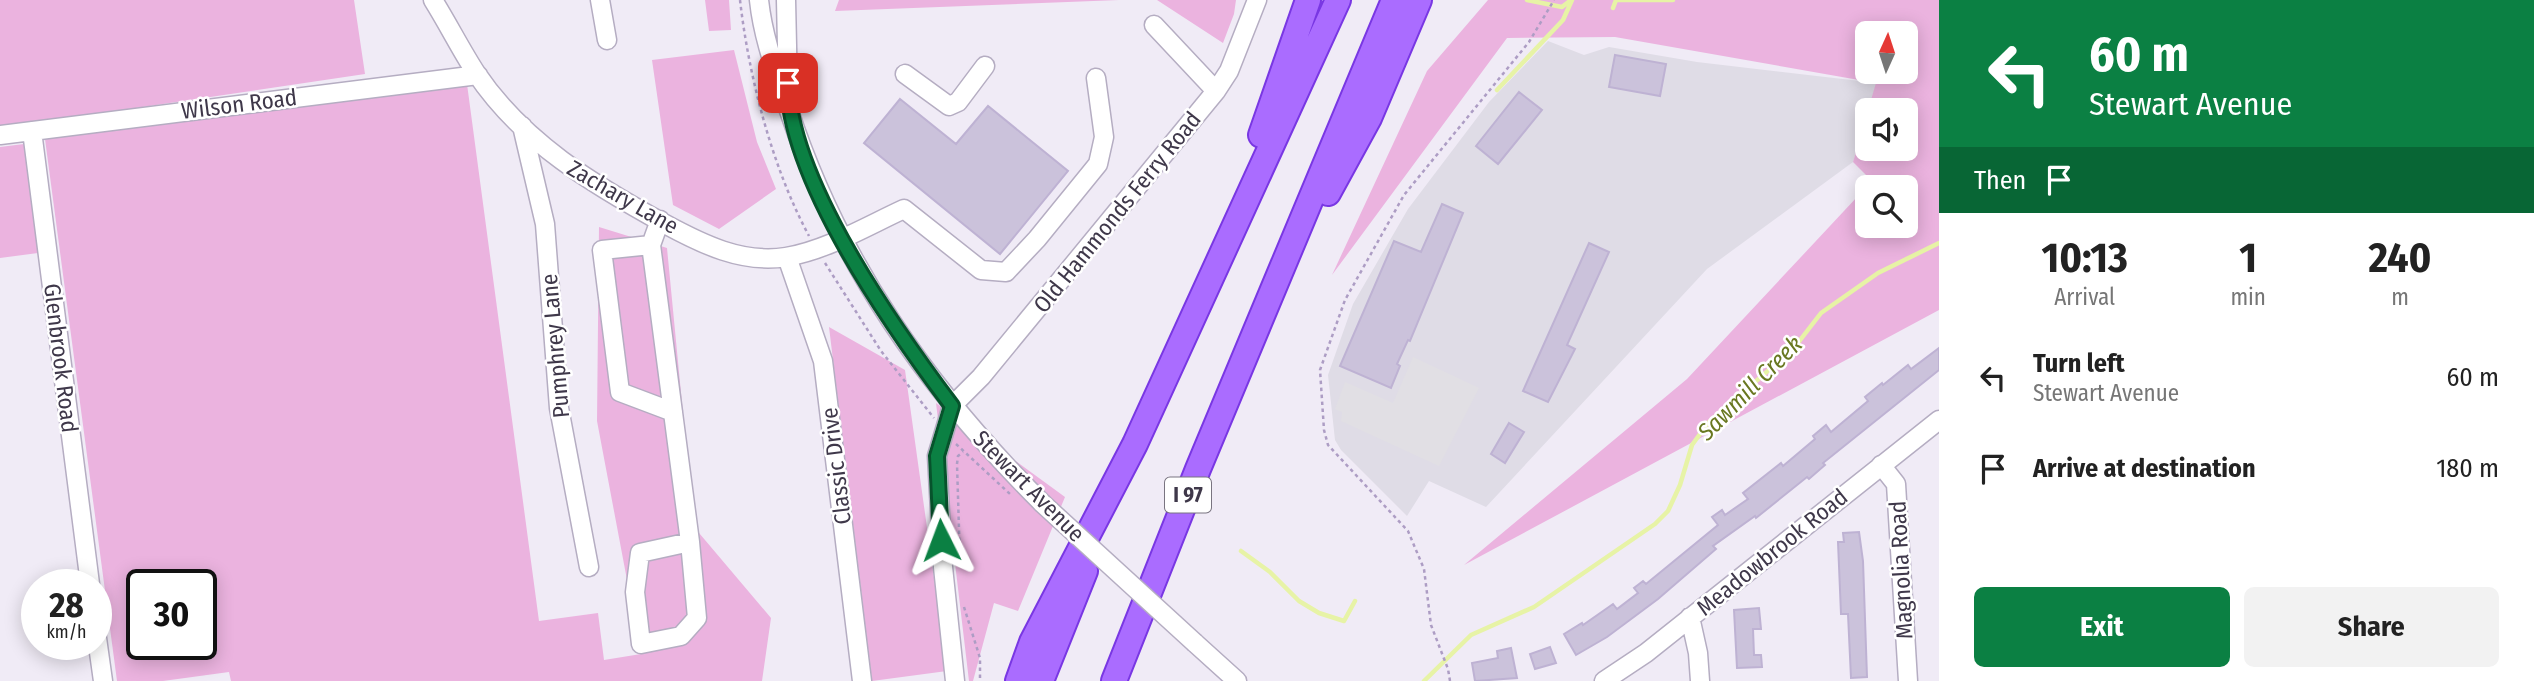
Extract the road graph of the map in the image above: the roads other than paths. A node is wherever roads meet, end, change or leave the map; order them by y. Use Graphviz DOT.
graph roads {
  1 [pos="433,0"];
  2 [pos="600,0"];
  3 [pos="759,0"];
  4 [pos="786,0"];
  5 [pos="1256,0"];
  6 [pos="1308,0"];
  7 [pos="1338,0"];
  8 [pos="1394,0"];
  9 [pos="1419,0"];
  10 [pos="1154,25"];
  11 [pos="607,40"];
  12 [pos="985,66"];
  13 [pos="905,74"];
  14 [pos="478,75"];
  15 [pos="1096,78"];
  16 [pos="1216,91"];
  17 [pos="788,108"];
  18 [pos="522,126"];
  19 [pos="32,131"];
  20 [pos="0,135"];
  21 [pos="660,220"];
  22 [pos="842,238"];
  23 [pos="651,245"];
  24 [pos="786,257"];
  25 [pos="1209,283"];
  26 [pos="1264,311"];
  27 [pos="952,406"];
  28 [pos="673,412"];
  29 [pos="1939,420"];
  30 [pos="1135,443"];
  31 [pos="1881,465"];
  32 [pos="690,542"];
  33 [pos="589,567"];
  34 [pos="88,569"];
  35 [pos="1690,617"];
  36 [pos="100,660"];
  37 [pos="103,681"];
  38 [pos="862,681"];
  39 [pos="955,681"];
  40 [pos="1017,681"];
  41 [pos="1041,681"];
  42 [pos="1114,681"];
  43 [pos="1237,681"];
  44 [pos="1604,681"];
  45 [pos="1700,681"];
  46 [pos="1908,681"];
  1 -- 14 [label="street, Zachary Lane"];
  2 -- 11 [label="street"];
  3 -- 17 [label="street, Stewart Avenue"];
  4 -- 17 [label="street, Stewart Avenue"];
  5 -- 16 [label="street, Old Hammonds Ferry Road"];
  6 -- 25 [label="highway"];
  7 -- 25 [label="highway"];
  8 -- 26 [label="highway, I 97"];
  9 -- 26 [label="highway"];
  10 -- 16 [label="street"];
  12 -- 13 [label="street"];
  14 -- 18 [label="street, Zachary Lane"];
  14 -- 19 [label="street, Wilson Road"];
  15 -- 22 [label="street, Zachary Lane"];
  16 -- 27 [label="street, Old Hammonds Ferry Road"];
  17 -- 22 [label="street, Stewart Avenue"];
  18 -- 21 [label="street, Zachary Lane"];
  18 -- 33 [label="street, Pumphrey Lane"];
  19 -- 20 [label="street, Wilson Road"];
  19 -- 34 [label="street, Glenbrook Road"];
  21 -- 23 [label="street"];
  21 -- 24 [label="street, Zachary Lane"];
  22 -- 24 [label="street, Zachary Lane"];
  22 -- 27 [label="street, Stewart Avenue"];
  23 -- 28 [label="street"];
  23 -- 28 [label="street"];
  24 -- 38 [label="street, Classic Drive"];
  25 -- 30 [label="highway"];
  26 -- 42 [label="highway, I 97"];
  27 -- 39 [label="street"];
  27 -- 43 [label="street, Stewart Avenue, bridge"];
  28 -- 32 [label="street"];
  29 -- 31 [label="street, Meadowbrook Road"];
  30 -- 40 [label="highway"];
  30 -- 41 [label="highway"];
  31 -- 35 [label="street, Meadowbrook Road"];
  31 -- 46 [label="street, Magnolia Road"];
  32 -- 32 [label="street"];
  35 -- 44 [label="street, Meadowbrook Road"];
  35 -- 45 [label="street"];
  36 -- 37 [label="street"];
}
